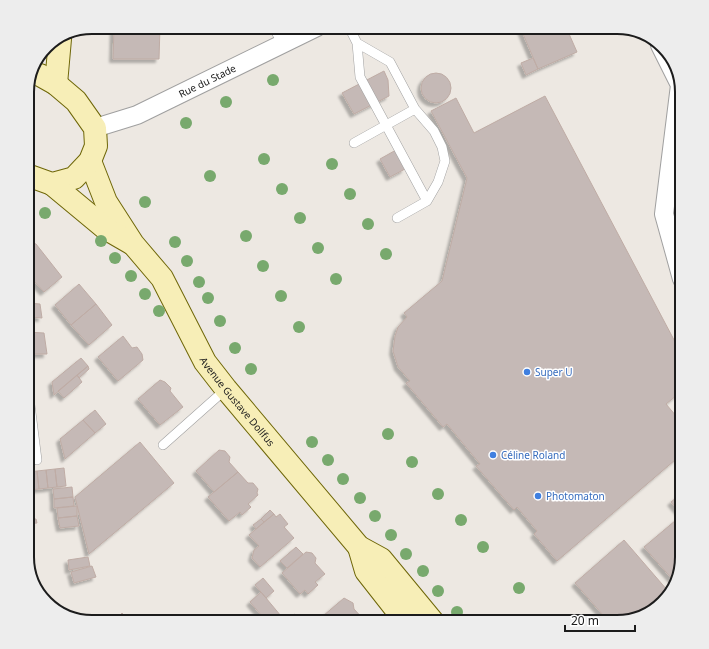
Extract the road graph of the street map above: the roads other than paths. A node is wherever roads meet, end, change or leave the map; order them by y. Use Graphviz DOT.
graph roads {
  1 [pos="277,34"];
  2 [pos="303,34"];
  3 [pos="352,34"];
  4 [pos="357,43"];
  5 [pos="60,44"];
  6 [pos="283,44"];
  7 [pos="37,74"];
  8 [pos="56,84"];
  9 [pos="415,109"];
  10 [pos="386,125"];
  11 [pos="675,125"];
  12 [pos="95,128"];
  13 [pos="354,143"];
  14 [pos="90,161"];
  15 [pos="34,178"];
  16 [pos="52,184"];
  17 [pos="427,200"];
  18 [pos="397,218"];
  19 [pos="133,244"];
  20 [pos="675,254"];
  21 [pos="226,389"];
  22 [pos="34,444"];
  23 [pos="163,445"];
  24 [pos="37,460"];
  25 [pos="359,547"];
  26 [pos="401,615"];
  27 [pos="427,615"];
  1 -- 6 [label="lane"];
  2 -- 6 [label="street, Rue du Stade"];
  3 -- 4 [label="lane"];
  4 -- 9 [label="lane"];
  4 -- 10 [label="lane"];
  5 -- 8 [label="main road"];
  6 -- 12 [label="street, Rue du Stade"];
  7 -- 8 [label="main road"];
  8 -- 12 [label="main road"];
  9 -- 10 [label="lane"];
  9 -- 17 [label="lane"];
  10 -- 13 [label="lane"];
  10 -- 17 [label="lane"];
  11 -- 20 [label="street"];
  12 -- 14 [label="main road"];
  14 -- 16 [label="main road"];
  14 -- 19 [label="main road, Avenue Gustave Dollfus"];
  15 -- 16 [label="main road, Avenue Gustave Dollfus"];
  16 -- 19 [label="main road, Avenue Gustave Dollfus"];
  17 -- 18 [label="lane"];
  19 -- 21 [label="main road, Avenue Gustave Dollfus"];
  21 -- 23 [label="lane"];
  21 -- 25 [label="main road, Avenue Gustave Dollfus"];
  22 -- 24 [label="lane"];
  25 -- 26 [label="main road, Avenue Gustave Dollfus"];
  25 -- 27 [label="main road, Avenue Gustave Dollfus"];
}
